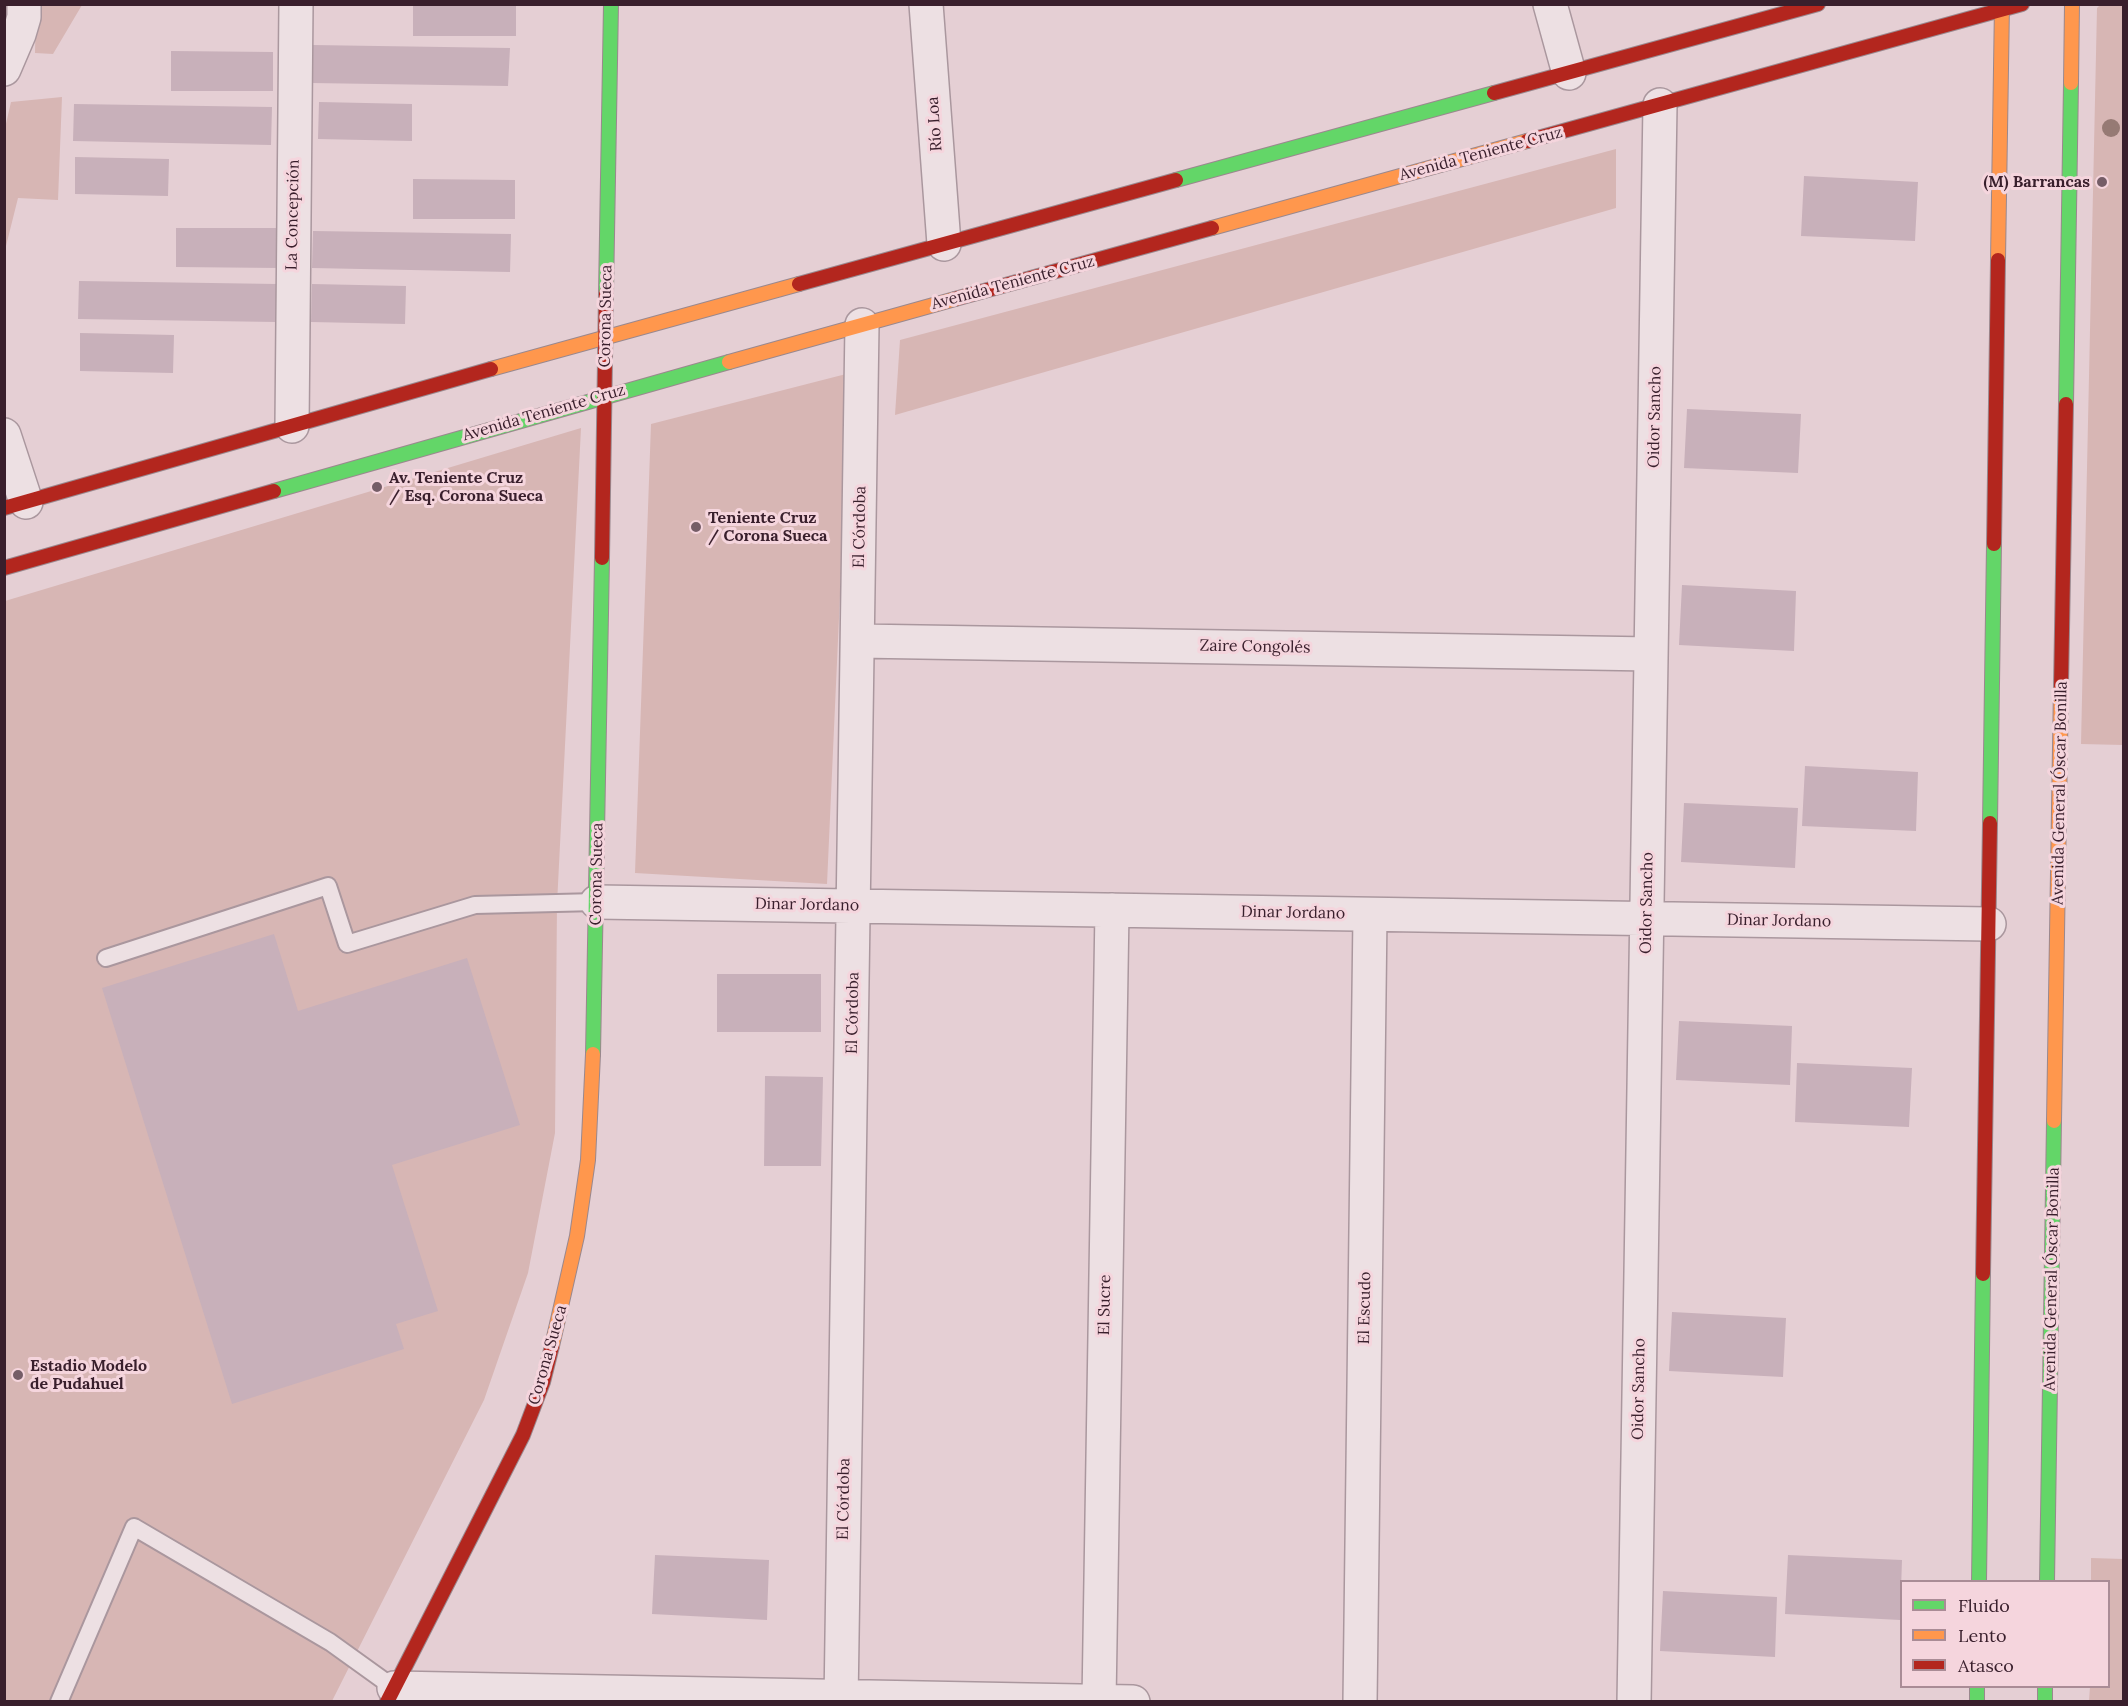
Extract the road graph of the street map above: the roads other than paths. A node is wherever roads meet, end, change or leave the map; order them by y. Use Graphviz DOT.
graph roads {
  1 [pos="24,4"];
  2 [pos="296,4"];
  3 [pos="611,4"];
  4 [pos="926,4"];
  5 [pos="1550,4"];
  6 [pos="2022,4"];
  7 [pos="2072,4"];
  8 [pos="1800,7"];
  9 [pos="2002,7"];
  10 [pos="4,69"];
  11 [pos="1569,73"];
  12 [pos="1660,105"];
  13 [pos="944,244"];
  14 [pos="862,325"];
  15 [pos="605,337"];
  16 [pos="605,396"];
  17 [pos="292,426"];
  18 [pos="4,435"];
  19 [pos="15,505"];
  20 [pos="4,568"];
  21 [pos="859,641"];
  22 [pos="1651,654"];
  23 [pos="597,902"];
  24 [pos="855,906"];
  25 [pos="1112,910"];
  26 [pos="1370,915"];
  27 [pos="1647,919"];
  28 [pos="1989,924"];
  29 [pos="106,958"];
  30 [pos="1979,1580"];
  31 [pos="2047,1580"];
  32 [pos="390,1695"];
  33 [pos="584,1696"];
  34 [pos="841,1699"];
  35 [pos="60,1701"];
  36 [pos="1099,1701"];
  37 [pos="1133,1701"];
  38 [pos="1360,1701"];
  39 [pos="1634,1701"];
  1 -- 10 [label="street"];
  2 -- 17 [label="street, La Concepción"];
  3 -- 15 [label="main road, Corona Sueca"];
  4 -- 13 [label="street, Río Loa"];
  5 -- 11 [label="street"];
  6 -- 9 [label="main road, Avenida Teniente Cruz"];
  7 -- 31 [label="main road, Avenida General Óscar Bonilla"];
  8 -- 11 [label="main road"];
  9 -- 12 [label="main road, Avenida Teniente Cruz"];
  9 -- 28 [label="main road"];
  11 -- 13 [label="main road"];
  12 -- 14 [label="main road, Avenida Teniente Cruz"];
  12 -- 22 [label="street, Oidor Sancho"];
  13 -- 15 [label="main road"];
  14 -- 16 [label="main road, Avenida Teniente Cruz"];
  14 -- 21 [label="street, El Córdoba"];
  15 -- 16 [label="main road, Corona Sueca"];
  15 -- 17 [label="main road"];
  16 -- 20 [label="main road, Avenida Teniente Cruz"];
  16 -- 23 [label="main road, Corona Sueca"];
  17 -- 19 [label="main road"];
  18 -- 19 [label="street"];
  21 -- 22 [label="street, Zaire Congolés"];
  21 -- 24 [label="street, El Córdoba"];
  22 -- 27 [label="street, Oidor Sancho"];
  23 -- 24 [label="street, Dinar Jordano"];
  23 -- 29 [label="lane"];
  23 -- 32 [label="main road, Corona Sueca"];
  24 -- 25 [label="street, Dinar Jordano"];
  24 -- 34 [label="street, El Córdoba"];
  25 -- 26 [label="street, Dinar Jordano"];
  25 -- 36 [label="street, El Sucre"];
  26 -- 27 [label="street, Dinar Jordano"];
  26 -- 38 [label="street, El Escudo"];
  27 -- 28 [label="street, Dinar Jordano"];
  27 -- 39 [label="street, Oidor Sancho"];
  28 -- 30 [label="main road"];
  32 -- 33 [label="street"];
  32 -- 35 [label="lane"];
  33 -- 34 [label="street"];
  34 -- 36 [label="street"];
  36 -- 37 [label="street"];
}
